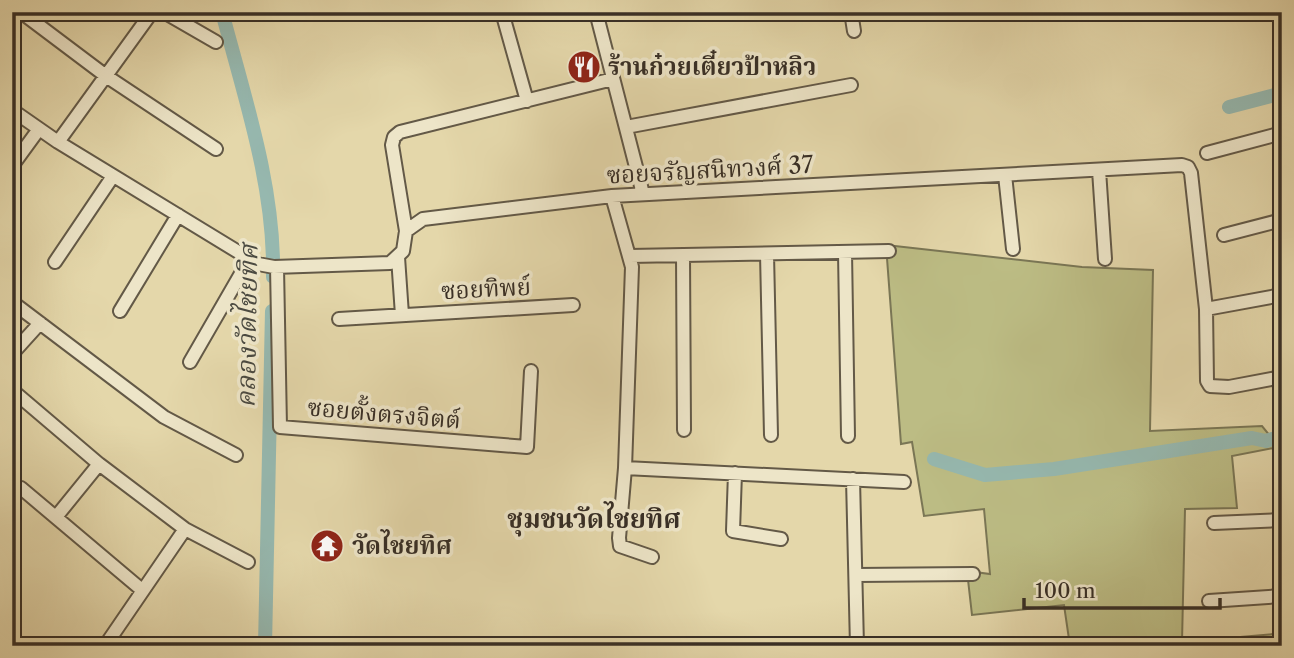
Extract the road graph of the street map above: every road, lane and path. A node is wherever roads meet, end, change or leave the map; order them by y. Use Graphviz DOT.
graph roads {
  1 [pos="21,12"];
  2 [pos="152,12"];
  3 [pos="164,12"];
  4 [pos="502,12"];
  5 [pos="597,12"];
  6 [pos="851,12"];
  7 [pos="854,31"];
  8 [pos="216,43"];
  9 [pos="106,76"];
  10 [pos="614,79"];
  11 [pos="851,85"];
  12 [pos="527,101"];
  13 [pos="12,110"];
  14 [pos="625,127"];
  15 [pos="39,129"];
  16 [pos="1282,133"];
  17 [pos="58,142"];
  18 [pos="216,149"];
  19 [pos="1207,153"];
  20 [pos="12,166"];
  21 [pos="1099,170"];
  22 [pos="1005,175"];
  23 [pos="114,176"];
  24 [pos="643,194"];
  25 [pos="612,196"];
  26 [pos="178,215"];
  27 [pos="1282,220"];
  28 [pos="406,231"];
  29 [pos="1224,235"];
  30 [pos="1013,249"];
  31 [pos="889,251"];
  32 [pos="845,252"];
  33 [pos="767,254"];
  34 [pos="683,255"];
  35 [pos="630,256"];
  36 [pos="398,257"];
  37 [pos="1105,259"];
  38 [pos="254,261"];
  39 [pos="55,262"];
  40 [pos="276,267"];
  41 [pos="1282,295"];
  42 [pos="12,302"];
  43 [pos="573,305"];
  44 [pos="1206,309"];
  45 [pos="120,311"];
  46 [pos="402,315"];
  47 [pos="339,319"];
  48 [pos="40,323"];
  49 [pos="12,354"];
  50 [pos="190,362"];
  51 [pos="531,371"];
  52 [pos="1282,377"];
  53 [pos="12,390"];
  54 [pos="684,430"];
  55 [pos="771,435"];
  56 [pos="848,436"];
  57 [pos="236,455"];
  58 [pos="99,464"];
  59 [pos="625,468"];
  60 [pos="734,473"];
  61 [pos="853,479"];
  62 [pos="904,482"];
  63 [pos="21,488"];
  64 [pos="56,517"];
  65 [pos="1282,520"];
  66 [pos="1214,523"];
  67 [pos="185,529"];
  68 [pos="781,539"];
  69 [pos="652,557"];
  70 [pos="248,562"];
  71 [pos="973,574"];
  72 [pos="856,575"];
  73 [pos="142,590"];
  74 [pos="1282,596"];
  75 [pos="1209,601"];
  76 [pos="105,646"];
  77 [pos="858,646"];
  1 -- 9 [label="street"];
  2 -- 9 [label="street"];
  3 -- 8 [label="street"];
  4 -- 12 [label="street"];
  5 -- 10 [label="street"];
  6 -- 7 [label="street"];
  9 -- 17 [label="street"];
  9 -- 18 [label="street"];
  10 -- 12 [label="street"];
  10 -- 14 [label="street"];
  11 -- 14 [label="street"];
  12 -- 28 [label="street"];
  13 -- 15 [label="street"];
  14 -- 24 [label="street"];
  15 -- 17 [label="street"];
  15 -- 20 [label="street"];
  16 -- 19 [label="street"];
  17 -- 23 [label="street"];
  21 -- 22 [label="street, ซอยจรัญสนิทวงศ์ 37"];
  21 -- 37 [label="street"];
  21 -- 44 [label="street, ซอยจรัญสนิทวงศ์ 37"];
  22 -- 24 [label="street, ซอยจรัญสนิทวงศ์ 37"];
  22 -- 30 [label="street"];
  23 -- 26 [label="street"];
  23 -- 39 [label="street"];
  24 -- 25 [label="street, ซอยจรัญสนิทวงศ์ 37"];
  25 -- 28 [label="street, ซอยจรัญสนิทวงศ์ 37"];
  25 -- 35 [label="street"];
  26 -- 38 [label="street"];
  26 -- 45 [label="street"];
  27 -- 29 [label="street"];
  28 -- 36 [label="street"];
  31 -- 32 [label="street"];
  32 -- 33 [label="street"];
  32 -- 56 [label="street"];
  33 -- 34 [label="street"];
  33 -- 55 [label="street"];
  34 -- 35 [label="street"];
  34 -- 54 [label="street"];
  35 -- 59 [label="street"];
  36 -- 40 [label="street"];
  36 -- 46 [label="street"];
  38 -- 40 [label="street"];
  38 -- 50 [label="street"];
  40 -- 51 [label="street, ซอยตั้งตรงจิตต์"];
  41 -- 44 [label="street"];
  42 -- 48 [label="street"];
  43 -- 46 [label="street, ซอยทิพย์"];
  44 -- 52 [label="street, ซอยจรัญสนิทวงศ์ 37"];
  46 -- 47 [label="street, ซอยทิพย์"];
  48 -- 49 [label="street"];
  48 -- 57 [label="street"];
  53 -- 58 [label="street"];
  58 -- 64 [label="street"];
  58 -- 67 [label="street"];
  59 -- 60 [label="street"];
  59 -- 69 [label="street"];
  60 -- 61 [label="street"];
  60 -- 68 [label="street"];
  61 -- 62 [label="street"];
  61 -- 72 [label="street"];
  63 -- 64 [label="street"];
  64 -- 73 [label="street"];
  65 -- 66 [label="street"];
  67 -- 70 [label="street"];
  67 -- 73 [label="street"];
  71 -- 72 [label="street"];
  72 -- 77 [label="street"];
  73 -- 76 [label="street"];
  74 -- 75 [label="street"];
}
